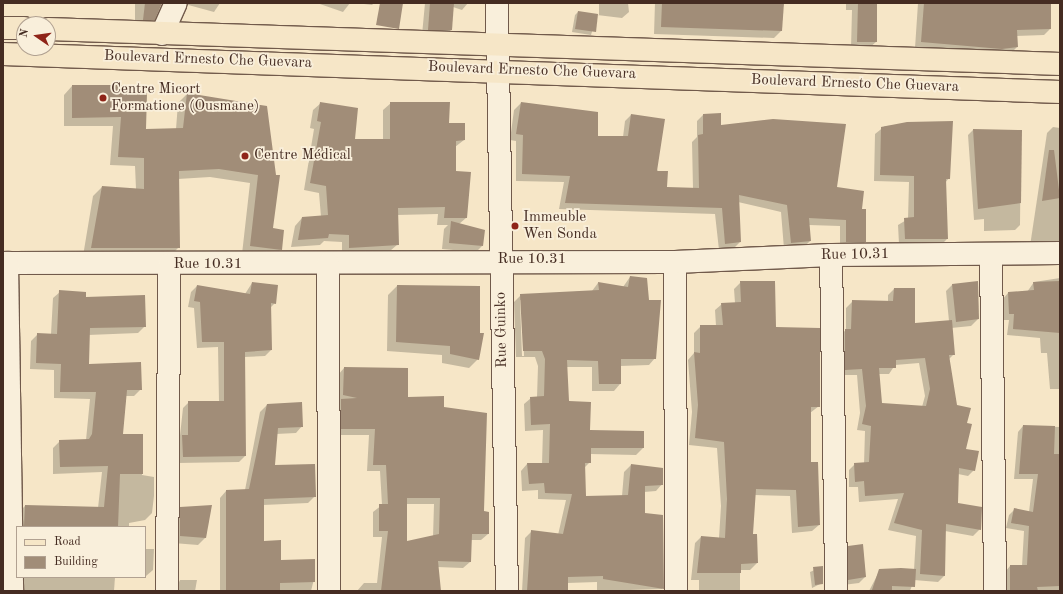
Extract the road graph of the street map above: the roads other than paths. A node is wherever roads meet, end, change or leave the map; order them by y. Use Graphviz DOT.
graph roads {
  1 [pos="176,3"];
  2 [pos="497,3"];
  3 [pos="3,28"];
  4 [pos="16,28"];
  5 [pos="56,29"];
  6 [pos="162,34"];
  7 [pos="497,45"];
  8 [pos="3,54"];
  9 [pos="1060,64"];
  10 [pos="496,70"];
  11 [pos="1060,92"];
  12 [pos="1060,253"];
  13 [pos="992,254"];
  14 [pos="831,255"];
  15 [pos="501,259"];
  16 [pos="675,262"];
  17 [pos="5,263"];
  18 [pos="328,264"];
  19 [pos="169,265"];
  20 [pos="12,591"];
  21 [pos="168,591"];
  22 [pos="329,591"];
  23 [pos="507,591"];
  24 [pos="676,591"];
  25 [pos="836,591"];
  26 [pos="995,591"];
  1 -- 6 [label="street"];
  2 -- 7 [label="street, Rue Guinko"];
  3 -- 4 [label="main road"];
  5 -- 6 [label="main road, Boulevard Ernesto Che Guevara"];
  6 -- 7 [label="main road, Boulevard Ernesto Che Guevara"];
  7 -- 9 [label="main road, Boulevard Ernesto Che Guevara"];
  7 -- 10 [label="street, Rue Guinko"];
  8 -- 10 [label="main road, Boulevard Ernesto Che Guevara"];
  10 -- 11 [label="main road, Boulevard Ernesto Che Guevara"];
  10 -- 15 [label="street, Rue Guinko"];
  12 -- 13 [label="street, Rue 10.31"];
  13 -- 14 [label="street, Rue 10.31"];
  13 -- 26 [label="street"];
  14 -- 16 [label="street, Rue 10.31"];
  14 -- 25 [label="street"];
  15 -- 16 [label="street, Rue 10.31"];
  15 -- 18 [label="street, Rue 10.31"];
  15 -- 23 [label="street, Rue Guinko"];
  16 -- 24 [label="street"];
  17 -- 19 [label="street, Rue 10.31"];
  17 -- 20 [label="street"];
  18 -- 19 [label="street, Rue 10.31"];
  18 -- 22 [label="street"];
  19 -- 21 [label="street"];
}
